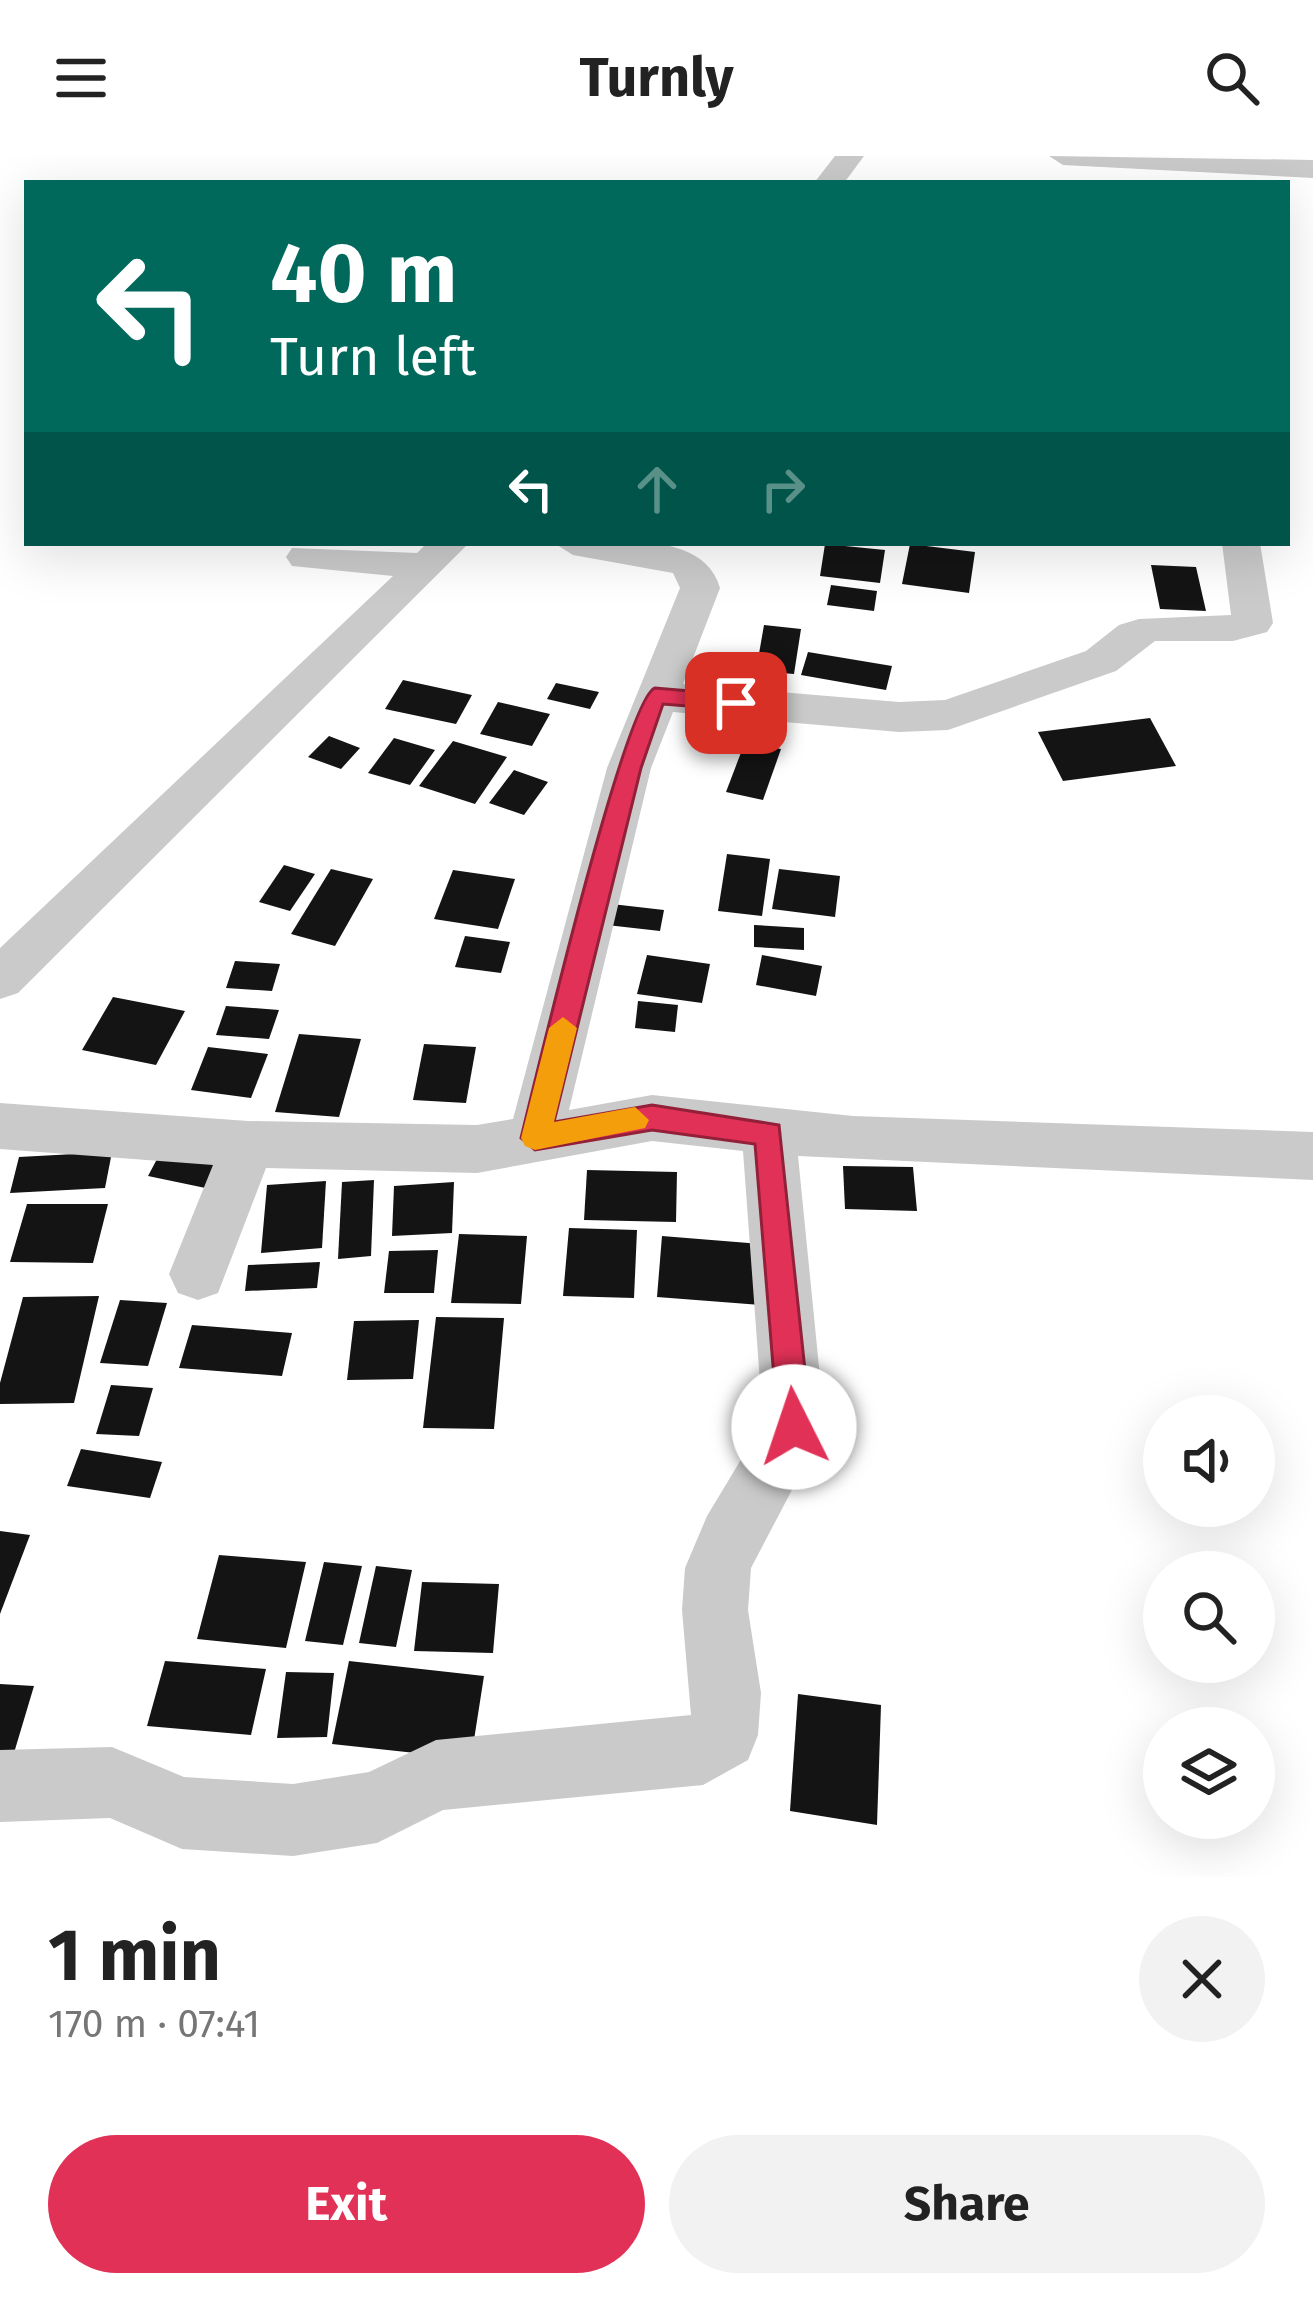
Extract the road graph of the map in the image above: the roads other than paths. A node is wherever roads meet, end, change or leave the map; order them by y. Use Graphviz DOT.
graph roads {
  1 [pos="1063,156"];
  2 [pos="1204,161"];
  3 [pos="1313,169"];
  4 [pos="1149,173"];
  5 [pos="592,546"];
  6 [pos="1241,546"];
  7 [pos="439,555"];
  8 [pos="306,557"];
  9 [pos="655,695"];
  10 [pos="0,979"];
  11 [pos="0,1126"];
  12 [pos="769,1133"];
  13 [pos="535,1138"];
  14 [pos="248,1144"];
  15 [pos="1313,1156"];
  16 [pos="198,1274"];
  17 [pos="0,1786"];
  1 -- 4 [label="street"];
  2 -- 3 [label="street"];
  2 -- 4 [label="street"];
  5 -- 9 [label="street"];
  6 -- 9 [label="street"];
  7 -- 8 [label="street"];
  7 -- 10 [label="street"];
  9 -- 13 [label="street"];
  11 -- 14 [label="street"];
  12 -- 13 [label="street"];
  12 -- 15 [label="street"];
  12 -- 17 [label="street"];
  13 -- 14 [label="street"];
  14 -- 16 [label="street"];
}
